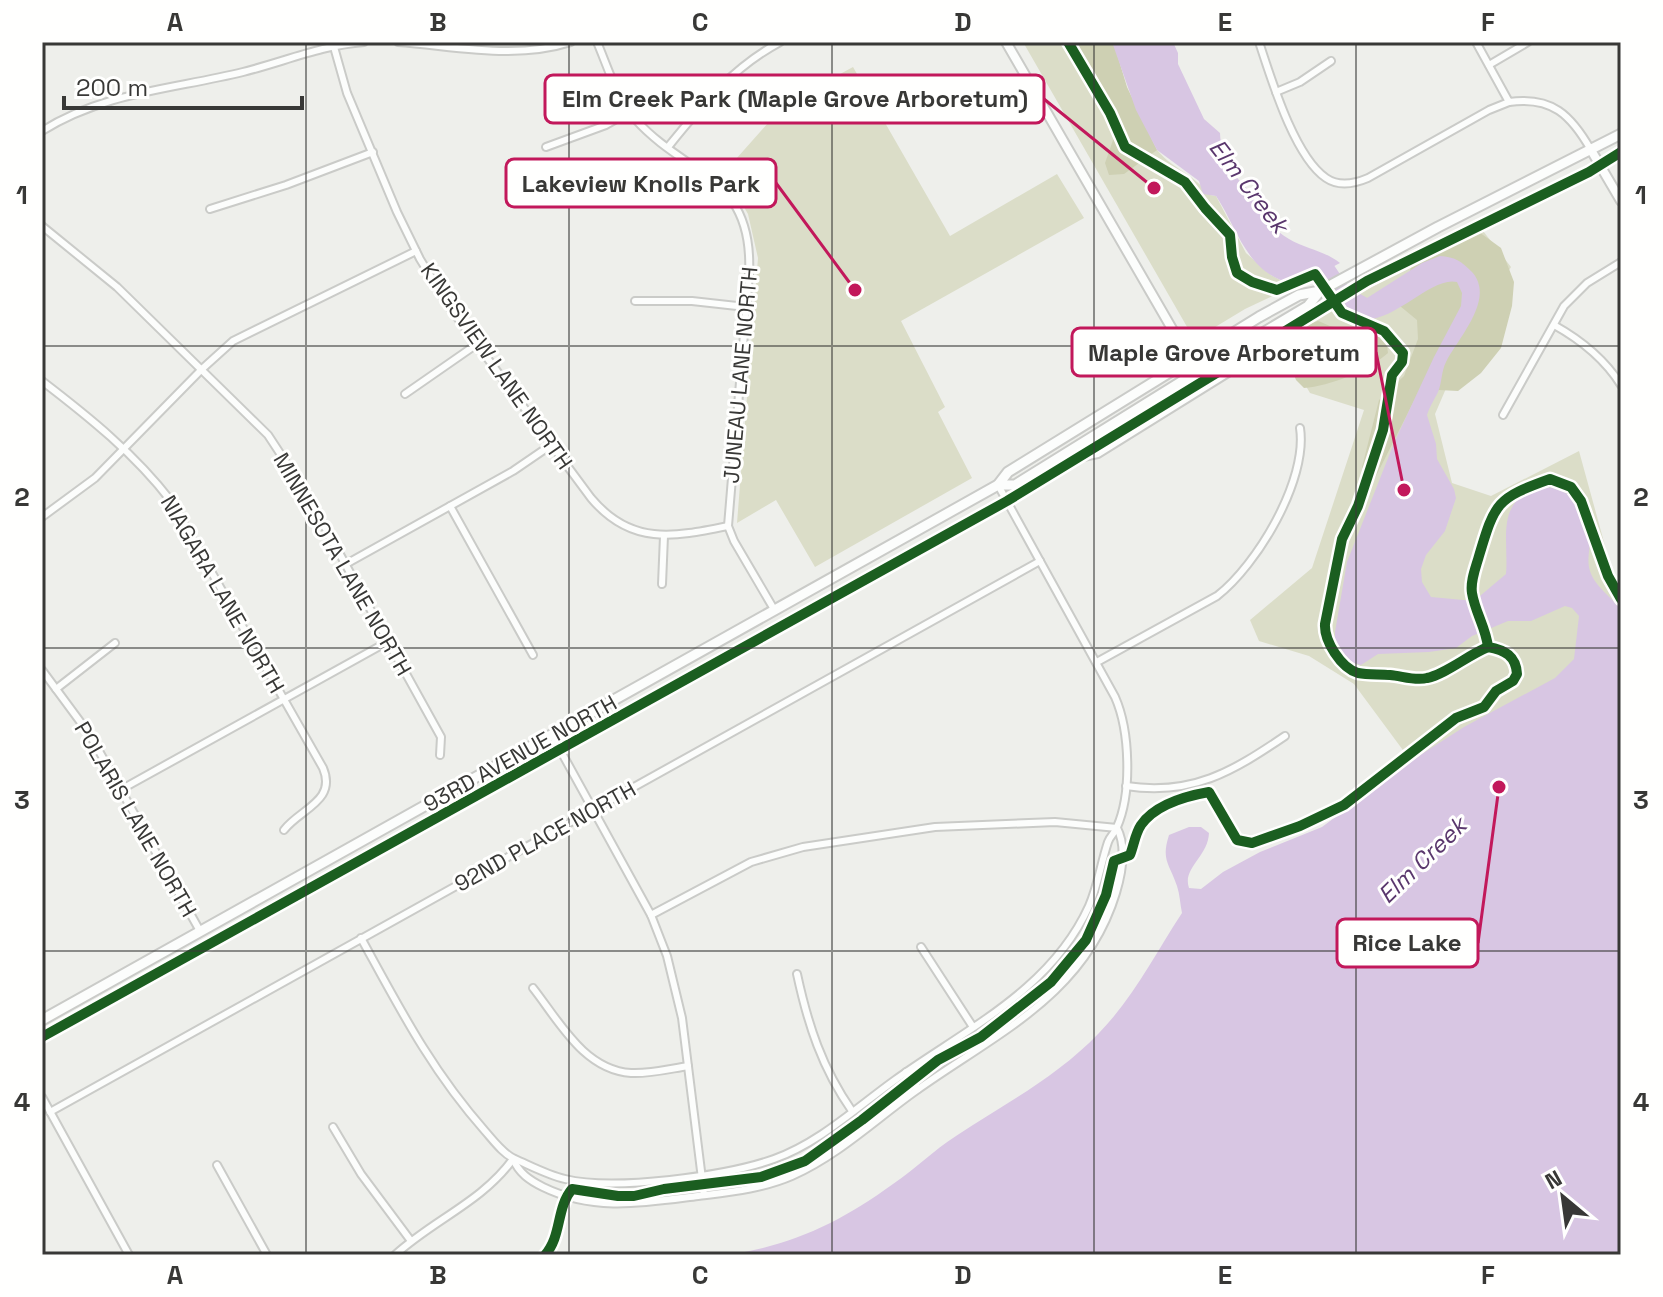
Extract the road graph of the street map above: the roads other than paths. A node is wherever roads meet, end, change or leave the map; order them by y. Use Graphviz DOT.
graph roads {
  1 [pos="364,42"];
  2 [pos="398,42"];
  3 [pos="571,42"];
  4 [pos="597,42"];
  5 [pos="780,42"];
  6 [pos="1006,42"];
  7 [pos="1259,42"];
  8 [pos="1476,42"];
  9 [pos="1528,42"];
  10 [pos="334,47"];
  11 [pos="1331,61"];
  12 [pos="1489,65"];
  13 [pos="1276,92"];
  14 [pos="1509,102"];
  15 [pos="629,112"];
  16 [pos="42,131"];
  17 [pos="1621,134"];
  18 [pos="546,147"];
  19 [pos="668,147"];
  20 [pos="1591,150"];
  21 [pos="373,152"];
  22 [pos="1621,201"];
  23 [pos="210,209"];
  24 [pos="42,226"];
  25 [pos="416,251"];
  26 [pos="1621,262"];
  27 [pos="1320,291"];
  28 [pos="635,301"];
  29 [pos="746,307"];
  30 [pos="1554,325"];
  31 [pos="477,344"];
  32 [pos="1270,347"];
  33 [pos="1189,359"];
  34 [pos="202,369"];
  35 [pos="1197,372"];
  36 [pos="42,381"];
  37 [pos="1621,385"];
  38 [pos="1206,388"];
  39 [pos="405,394"];
  40 [pos="1503,415"];
  41 [pos="1300,428"];
  42 [pos="551,445"];
  43 [pos="124,449"];
  44 [pos="1074,450"];
  45 [pos="998,485"];
  46 [pos="450,506"];
  47 [pos="42,517"];
  48 [pos="728,526"];
  49 [pos="664,536"];
  50 [pos="1040,561"];
  51 [pos="346,564"];
  52 [pos="662,584"];
  53 [pos="775,611"];
  54 [pos="389,641"];
  55 [pos="115,643"];
  56 [pos="533,655"];
  57 [pos="1097,662"];
  58 [pos="42,670"];
  59 [pos="56,689"];
  60 [pos="284,699"];
  61 [pos="552,735"];
  62 [pos="1285,736"];
  63 [pos="440,755"];
  64 [pos="1126,786"];
  65 [pos="122,789"];
  66 [pos="594,809"];
  67 [pos="1117,828"];
  68 [pos="284,830"];
  69 [pos="651,915"];
  70 [pos="200,931"];
  71 [pos="361,938"];
  72 [pos="921,947"];
  73 [pos="797,974"];
  74 [pos="533,988"];
  75 [pos="42,1020"];
  76 [pos="973,1027"];
  77 [pos="688,1066"];
  78 [pos="906,1072"];
  79 [pos="918,1089"];
  80 [pos="42,1097"];
  81 [pos="852,1111"];
  82 [pos="50,1112"];
  83 [pos="333,1127"];
  84 [pos="513,1159"];
  85 [pos="217,1165"];
  86 [pos="701,1174"];
  87 [pos="704,1195"];
  88 [pos="411,1241"];
  89 [pos="129,1255"];
  90 [pos="267,1255"];
  91 [pos="395,1255"];
  1 -- 10 [label="street"];
  2 -- 3 [label="street"];
  4 -- 15 [label="street, JUNEAU LANE NORTH"];
  5 -- 19 [label="street"];
  6 -- 33 [label="street"];
  7 -- 13 [label="street"];
  8 -- 12 [label="street"];
  9 -- 12 [label="street"];
  10 -- 16 [label="street"];
  10 -- 21 [label="street, KINGSVIEW LANE NORTH"];
  11 -- 13 [label="street"];
  12 -- 14 [label="street"];
  13 -- 14 [label="street"];
  14 -- 20 [label="street"];
  15 -- 18 [label="street"];
  15 -- 19 [label="street, JUNEAU LANE NORTH"];
  17 -- 20 [label="main road, 93RD AVENUE NORTH"];
  19 -- 29 [label="street, JUNEAU LANE NORTH"];
  20 -- 22 [label="street"];
  20 -- 27 [label="main road, 93RD AVENUE NORTH"];
  21 -- 23 [label="street"];
  21 -- 25 [label="street, KINGSVIEW LANE NORTH"];
  24 -- 34 [label="street, MINNESOTA LANE NORTH"];
  25 -- 31 [label="street, KINGSVIEW LANE NORTH"];
  25 -- 34 [label="street"];
  26 -- 30 [label="street"];
  27 -- 33 [label="main road, 93RD AVENUE NORTH"];
  27 -- 35 [label="main road, 93RD AVENUE NORTH"];
  28 -- 29 [label="street"];
  29 -- 48 [label="street, JUNEAU LANE NORTH"];
  30 -- 37 [label="street"];
  30 -- 40 [label="street"];
  31 -- 39 [label="street"];
  31 -- 42 [label="street, KINGSVIEW LANE NORTH"];
  32 -- 38 [label="street"];
  33 -- 35 [label="street"];
  33 -- 45 [label="main road, 93RD AVENUE NORTH"];
  34 -- 43 [label="street"];
  34 -- 51 [label="street, MINNESOTA LANE NORTH"];
  35 -- 38 [label="street"];
  35 -- 44 [label="main road, 93RD AVENUE NORTH"];
  36 -- 43 [label="street, NIAGARA LANE NORTH"];
  38 -- 44 [label="street"];
  41 -- 57 [label="street"];
  42 -- 46 [label="street"];
  42 -- 49 [label="street, KINGSVIEW LANE NORTH"];
  43 -- 47 [label="street"];
  43 -- 60 [label="street, NIAGARA LANE NORTH"];
  44 -- 45 [label="main road, 93RD AVENUE NORTH"];
  45 -- 50 [label="street"];
  45 -- 53 [label="main road, 93RD AVENUE NORTH"];
  46 -- 51 [label="street"];
  46 -- 56 [label="street"];
  48 -- 49 [label="street, KINGSVIEW LANE NORTH"];
  48 -- 53 [label="street"];
  49 -- 52 [label="street"];
  50 -- 57 [label="street"];
  50 -- 66 [label="street, 92ND PLACE NORTH"];
  51 -- 54 [label="street, MINNESOTA LANE NORTH"];
  53 -- 61 [label="main road, 93RD AVENUE NORTH"];
  54 -- 60 [label="street"];
  54 -- 63 [label="street, MINNESOTA LANE NORTH"];
  55 -- 59 [label="street"];
  57 -- 64 [label="street"];
  58 -- 59 [label="street, POLARIS LANE NORTH"];
  59 -- 65 [label="street, POLARIS LANE NORTH"];
  60 -- 65 [label="street"];
  60 -- 68 [label="street, NIAGARA LANE NORTH"];
  61 -- 66 [label="street"];
  61 -- 70 [label="main road, 93RD AVENUE NORTH"];
  62 -- 64 [label="street"];
  64 -- 67 [label="street"];
  65 -- 70 [label="street, POLARIS LANE NORTH"];
  66 -- 69 [label="street"];
  66 -- 71 [label="street, 92ND PLACE NORTH"];
  67 -- 69 [label="street"];
  67 -- 76 [label="street"];
  67 -- 79 [label="street"];
  69 -- 77 [label="street"];
  70 -- 75 [label="main road, 93RD AVENUE NORTH"];
  71 -- 82 [label="street, 92ND PLACE NORTH"];
  71 -- 84 [label="street"];
  72 -- 76 [label="street"];
  73 -- 81 [label="street"];
  74 -- 77 [label="street"];
  76 -- 78 [label="street"];
  77 -- 86 [label="street"];
  78 -- 79 [label="street"];
  78 -- 81 [label="street"];
  79 -- 87 [label="street"];
  80 -- 82 [label="street"];
  81 -- 86 [label="street"];
  82 -- 89 [label="street"];
  83 -- 88 [label="street"];
  84 -- 86 [label="street"];
  84 -- 87 [label="street"];
  84 -- 88 [label="street"];
  85 -- 90 [label="street"];
  86 -- 87 [label="street"];
  88 -- 91 [label="street"];
}
